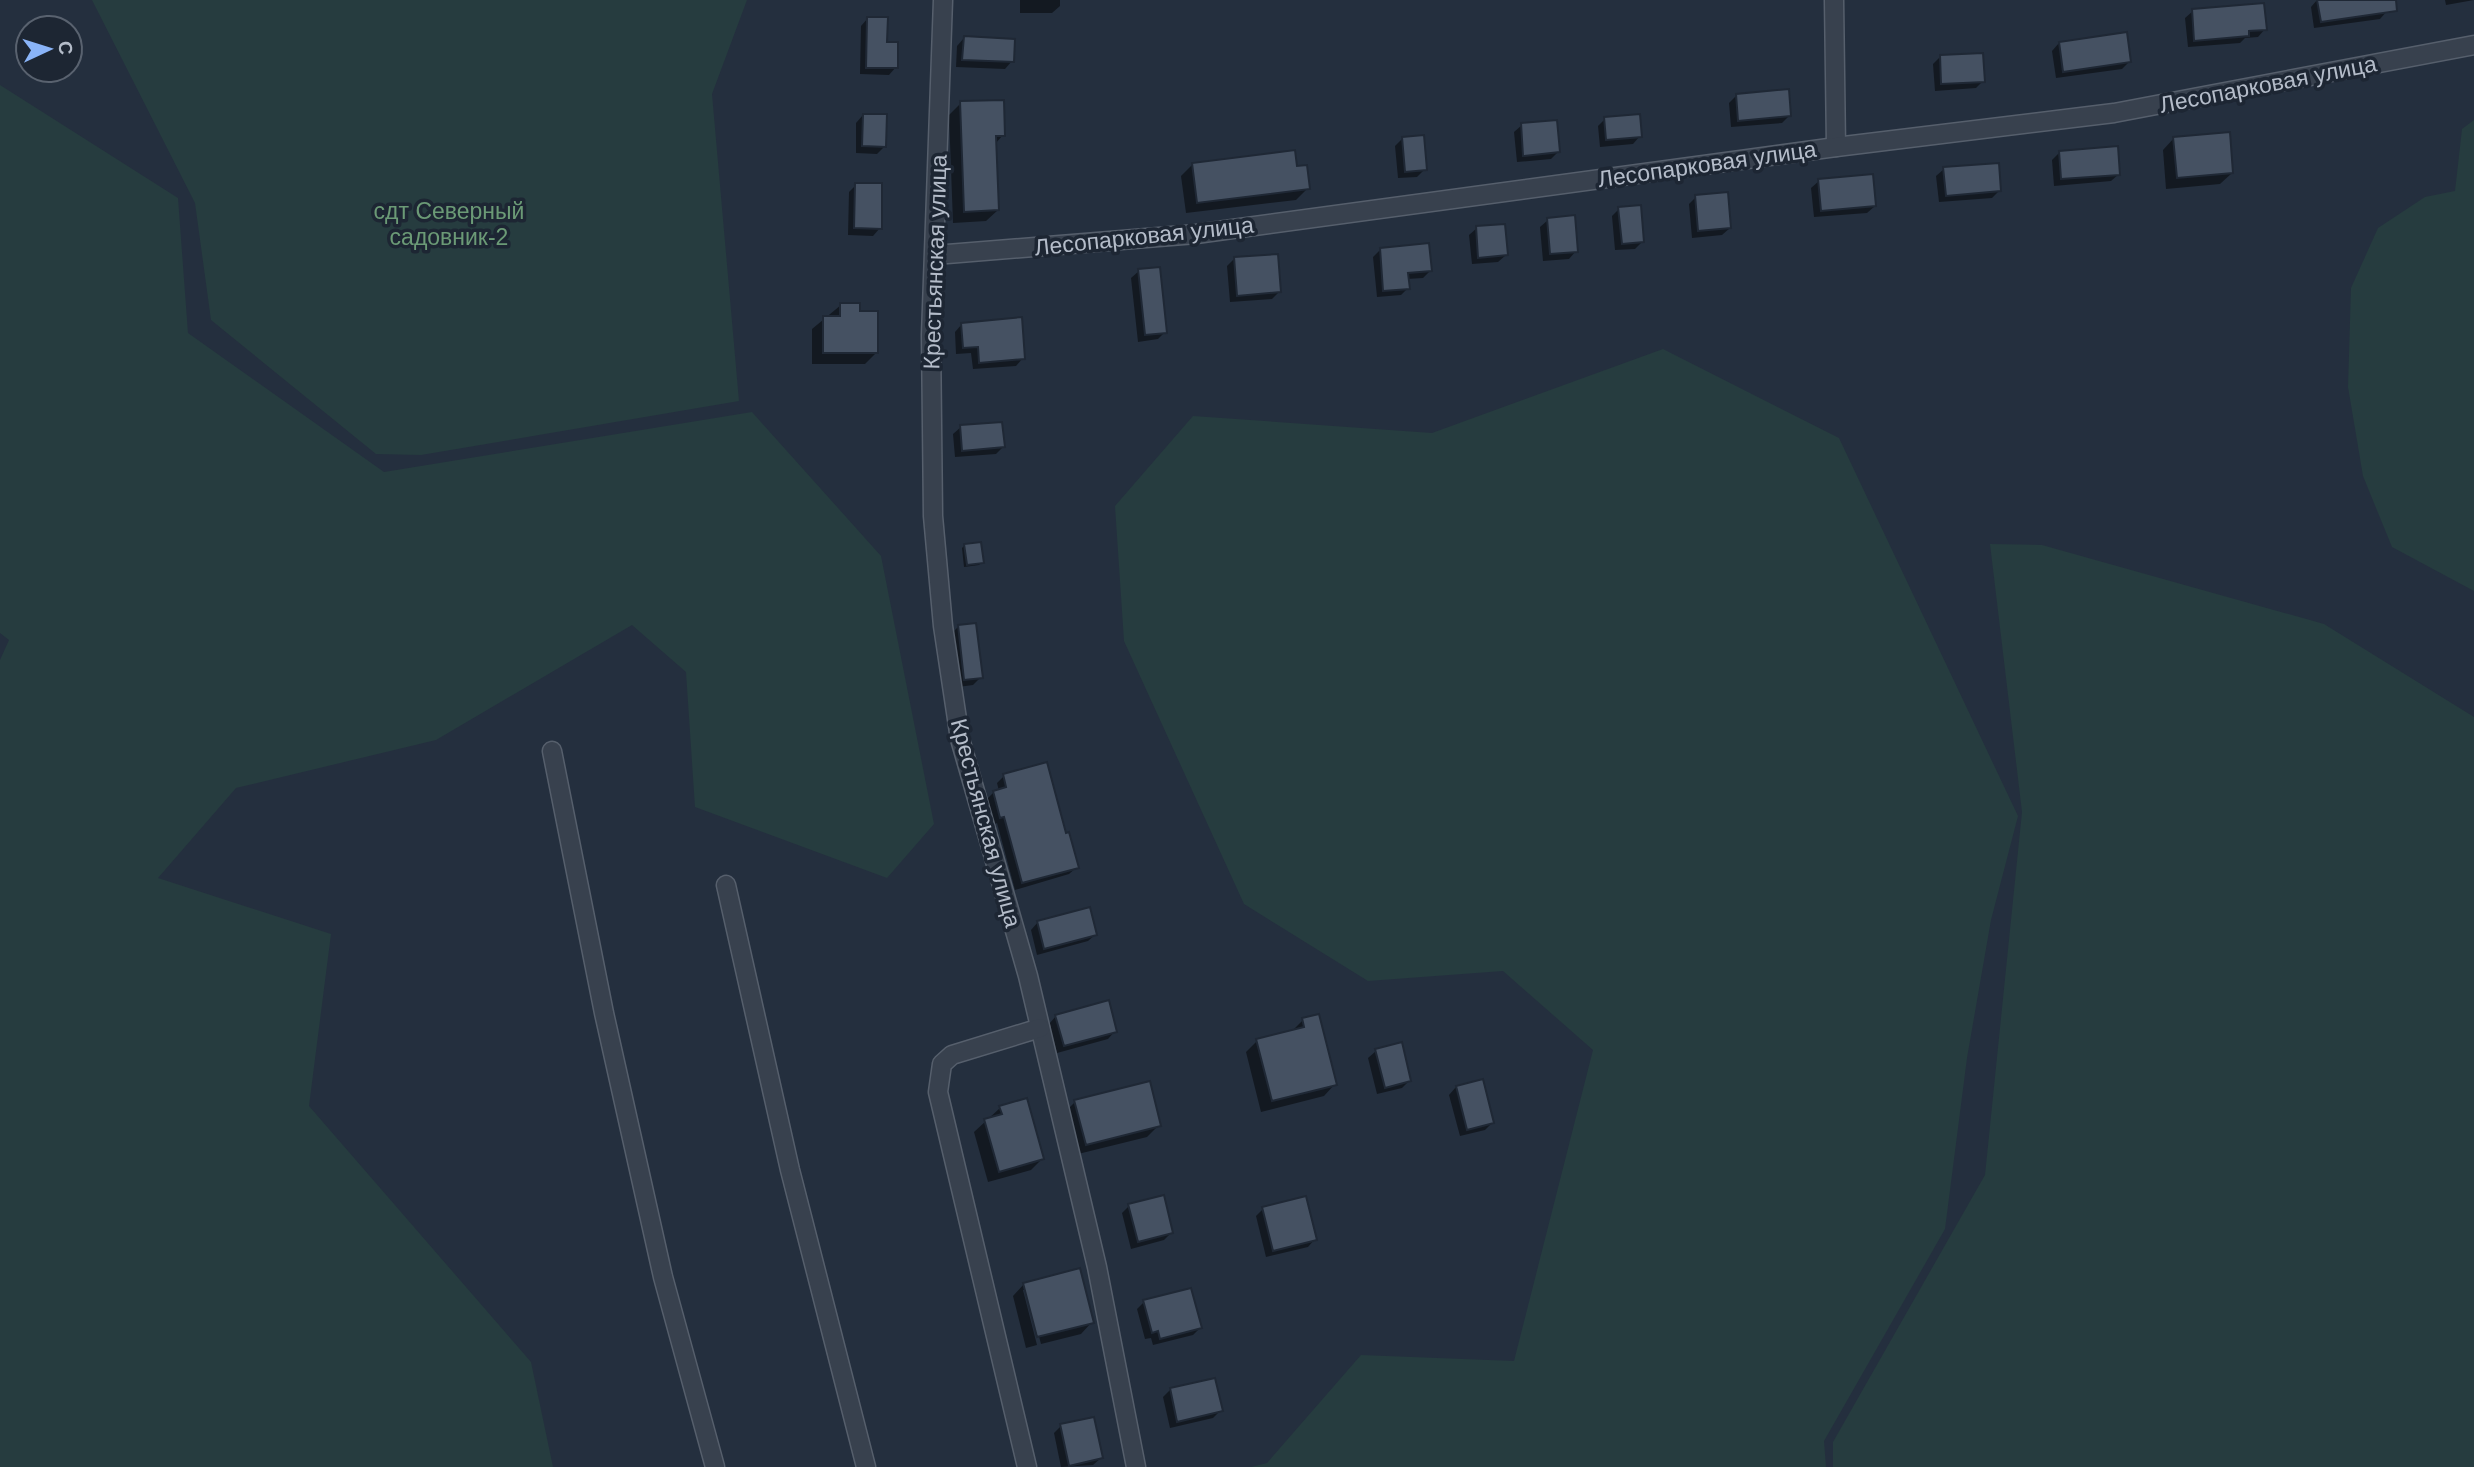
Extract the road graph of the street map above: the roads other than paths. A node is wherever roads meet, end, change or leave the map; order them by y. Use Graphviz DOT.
graph roads {
  1 [pos="943,0"];
  2 [pos="1833,0"];
  3 [pos="2474,45"];
  4 [pos="1836,147"];
  5 [pos="935,256"];
  6 [pos="552,751"];
  7 [pos="726,885"];
  8 [pos="1040,1028"];
  9 [pos="715,1467"];
  10 [pos="866,1467"];
  11 [pos="1027,1467"];
  12 [pos="1136,1467"];
  1 -- 5 [label="street, Крестьянская улица"];
  2 -- 4 [label="street"];
  3 -- 4 [label="street, Лесопарковая улица"];
  4 -- 5 [label="street, Лесопарковая улица"];
  5 -- 8 [label="street, Крестьянская улица"];
  6 -- 9 [label="street"];
  7 -- 10 [label="street"];
  8 -- 11 [label="street"];
  8 -- 12 [label="street, Крестьянская улица"];
}
